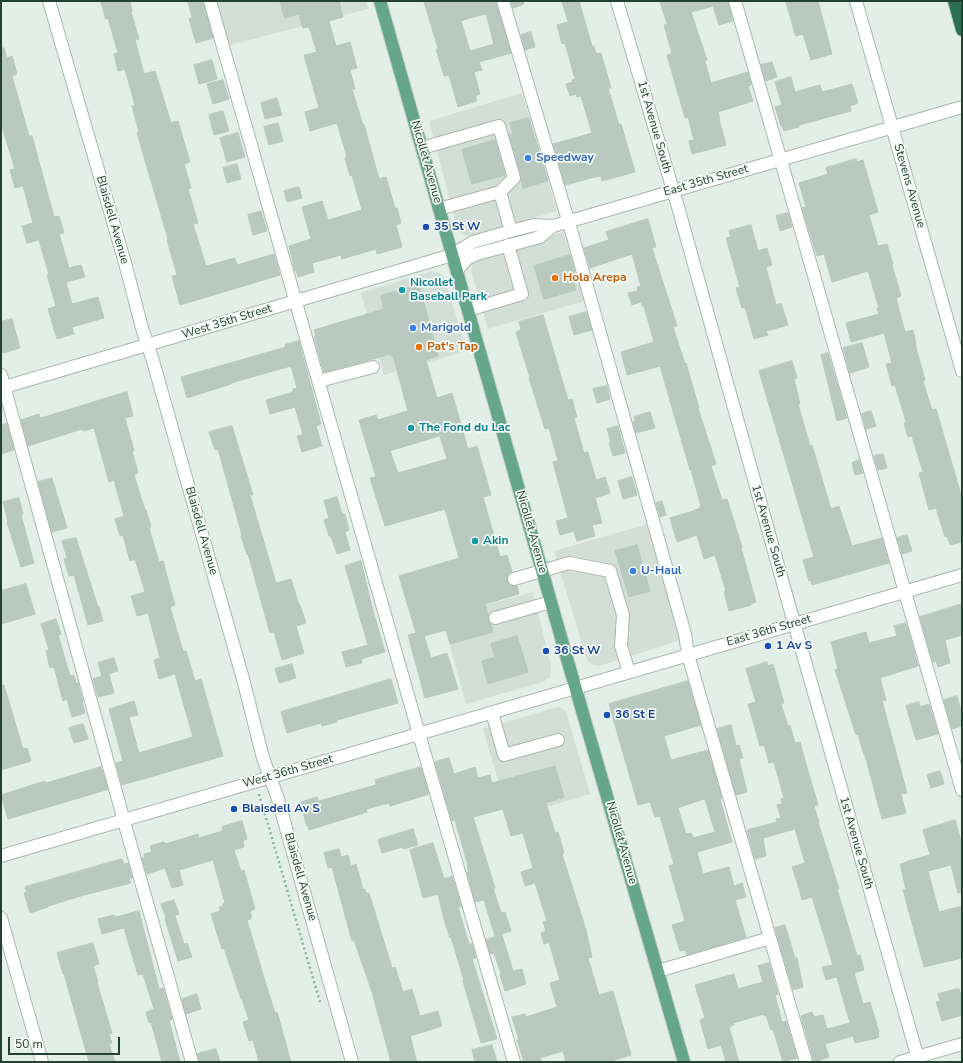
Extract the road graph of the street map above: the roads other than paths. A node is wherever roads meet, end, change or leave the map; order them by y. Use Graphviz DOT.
graph roads {
  1 [pos="49,1"];
  2 [pos="210,1"];
  3 [pos="380,1"];
  4 [pos="502,1"];
  5 [pos="617,1"];
  6 [pos="735,1"];
  7 [pos="856,1"];
  8 [pos="954,1"];
  9 [pos="962,30"];
  10 [pos="962,107"];
  11 [pos="892,126"];
  12 [pos="422,148"];
  13 [pos="782,160"];
  14 [pos="673,191"];
  15 [pos="500,192"];
  16 [pos="439,209"];
  17 [pos="568,222"];
  18 [pos="553,226"];
  19 [pos="511,231"];
  20 [pos="508,245"];
  21 [pos="452,255"];
  22 [pos="456,270"];
  23 [pos="296,301"];
  24 [pos="468,310"];
  25 [pos="148,346"];
  26 [pos="373,366"];
  27 [pos="962,370"];
  28 [pos="1,375"];
  29 [pos="319,381"];
  30 [pos="3,388"];
  31 [pos="542,571"];
  32 [pos="962,575"];
  33 [pos="514,579"];
  34 [pos="904,592"];
  35 [pos="551,602"];
  36 [pos="495,618"];
  37 [pos="794,624"];
  38 [pos="688,655"];
  39 [pos="629,672"];
  40 [pos="575,688"];
  41 [pos="492,712"];
  42 [pos="419,734"];
  43 [pos="558,740"];
  44 [pos="270,777"];
  45 [pos="962,790"];
  46 [pos="123,820"];
  47 [pos="1,856"];
  48 [pos="1,918"];
  49 [pos="770,938"];
  50 [pos="658,971"];
  51 [pos="962,1044"];
  52 [pos="918,1060"];
  53 [pos="42,1062"];
  54 [pos="192,1062"];
  55 [pos="352,1062"];
  56 [pos="514,1062"];
  57 [pos="684,1062"];
  58 [pos="806,1062"];
  59 [pos="900,1062"];
  1 -- 25 [label="street, Blaisdell Avenue"];
  2 -- 23 [label="street"];
  3 -- 12 [label="main road, Nicollet Avenue"];
  4 -- 17 [label="street"];
  5 -- 14 [label="street, 1st Avenue South"];
  6 -- 13 [label="street"];
  7 -- 11 [label="street, Stevens Avenue"];
  8 -- 9 [label="highway"];
  10 -- 11 [label="street, East 35th Street"];
  11 -- 13 [label="street, East 35th Street"];
  11 -- 27 [label="street, Stevens Avenue"];
  12 -- 15 [label="street"];
  12 -- 16 [label="main road, Nicollet Avenue"];
  13 -- 14 [label="street, East 35th Street"];
  13 -- 34 [label="street"];
  14 -- 17 [label="street, East 35th Street"];
  14 -- 37 [label="street, 1st Avenue South"];
  15 -- 16 [label="street"];
  15 -- 19 [label="street"];
  16 -- 21 [label="main road, Nicollet Avenue"];
  17 -- 18 [label="street, East 35th Street"];
  17 -- 38 [label="street"];
  18 -- 19 [label="street, East 35th Street"];
  18 -- 20 [label="street"];
  19 -- 21 [label="street, East 35th Street"];
  20 -- 22 [label="street"];
  20 -- 24 [label="street"];
  21 -- 22 [label="main road, Nicollet Avenue"];
  21 -- 23 [label="street, West 35th Street"];
  22 -- 24 [label="main road, Nicollet Avenue"];
  23 -- 25 [label="street, West 35th Street"];
  23 -- 29 [label="street"];
  24 -- 31 [label="main road, Nicollet Avenue"];
  25 -- 30 [label="street, West 35th Street"];
  25 -- 44 [label="street, Blaisdell Avenue"];
  26 -- 29 [label="street"];
  28 -- 30 [label="street"];
  29 -- 42 [label="street"];
  30 -- 46 [label="street"];
  31 -- 33 [label="street"];
  31 -- 35 [label="main road, Nicollet Avenue"];
  31 -- 39 [label="street"];
  32 -- 34 [label="street, East 36th Street"];
  34 -- 37 [label="street, East 36th Street"];
  34 -- 45 [label="street"];
  35 -- 36 [label="street"];
  35 -- 40 [label="main road, Nicollet Avenue"];
  37 -- 38 [label="street, East 36th Street"];
  37 -- 52 [label="street, 1st Avenue South"];
  38 -- 39 [label="street, East 36th Street"];
  38 -- 49 [label="street"];
  39 -- 40 [label="street, East 36th Street"];
  40 -- 41 [label="street, West 36th Street"];
  40 -- 50 [label="main road, Nicollet Avenue"];
  41 -- 42 [label="street, West 36th Street"];
  41 -- 43 [label="street"];
  42 -- 44 [label="street, West 36th Street"];
  42 -- 56 [label="street"];
  44 -- 46 [label="street, West 36th Street"];
  44 -- 55 [label="street, Blaisdell Avenue"];
  46 -- 47 [label="street, West 36th Street"];
  46 -- 54 [label="street"];
  48 -- 53 [label="street"];
  49 -- 50 [label="street"];
  49 -- 58 [label="street"];
  50 -- 57 [label="main road, Nicollet Avenue"];
  51 -- 52 [label="street"];
  52 -- 59 [label="street"];
}
